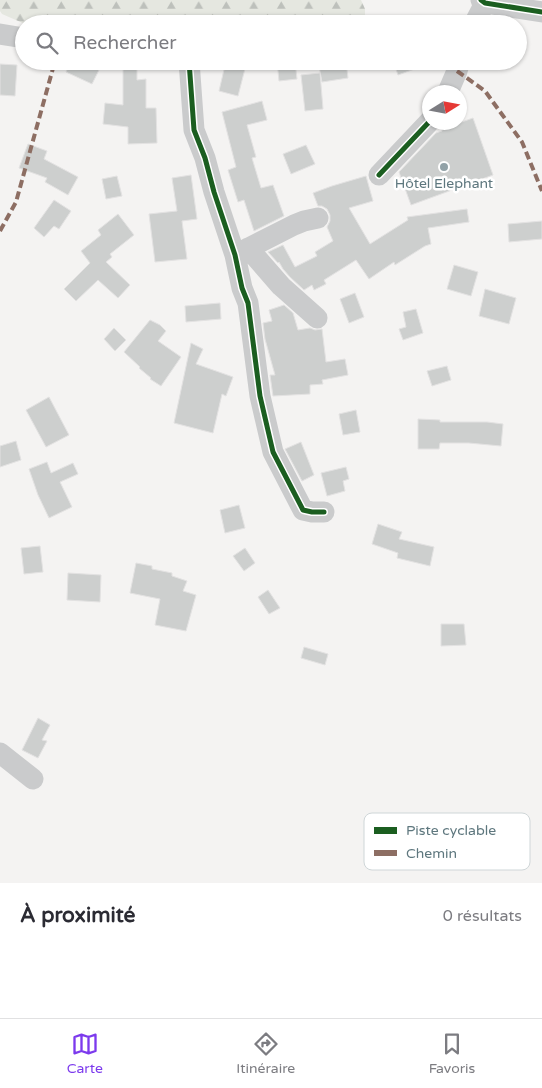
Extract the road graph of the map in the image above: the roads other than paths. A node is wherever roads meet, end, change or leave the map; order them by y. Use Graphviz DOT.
graph roads {
  1 [pos="483,1"];
  2 [pos="542,12"];
  3 [pos="478,15"];
  4 [pos="0,34"];
  5 [pos="15,36"];
  6 [pos="190,70"];
  7 [pos="457,70"];
  8 [pos="451,85"];
  9 [pos="422,129"];
  10 [pos="379,175"];
  11 [pos="318,218"];
  12 [pos="242,252"];
  13 [pos="317,318"];
  14 [pos="324,512"];
  15 [pos="0,753"];
  16 [pos="33,779"];
  1 -- 2 [label="street"];
  1 -- 3 [label="street"];
  4 -- 5 [label="street"];
  6 -- 12 [label="street"];
  7 -- 8 [label="street"];
  9 -- 10 [label="street"];
  11 -- 12 [label="street"];
  12 -- 13 [label="street"];
  12 -- 14 [label="street"];
  15 -- 16 [label="street"];
}
